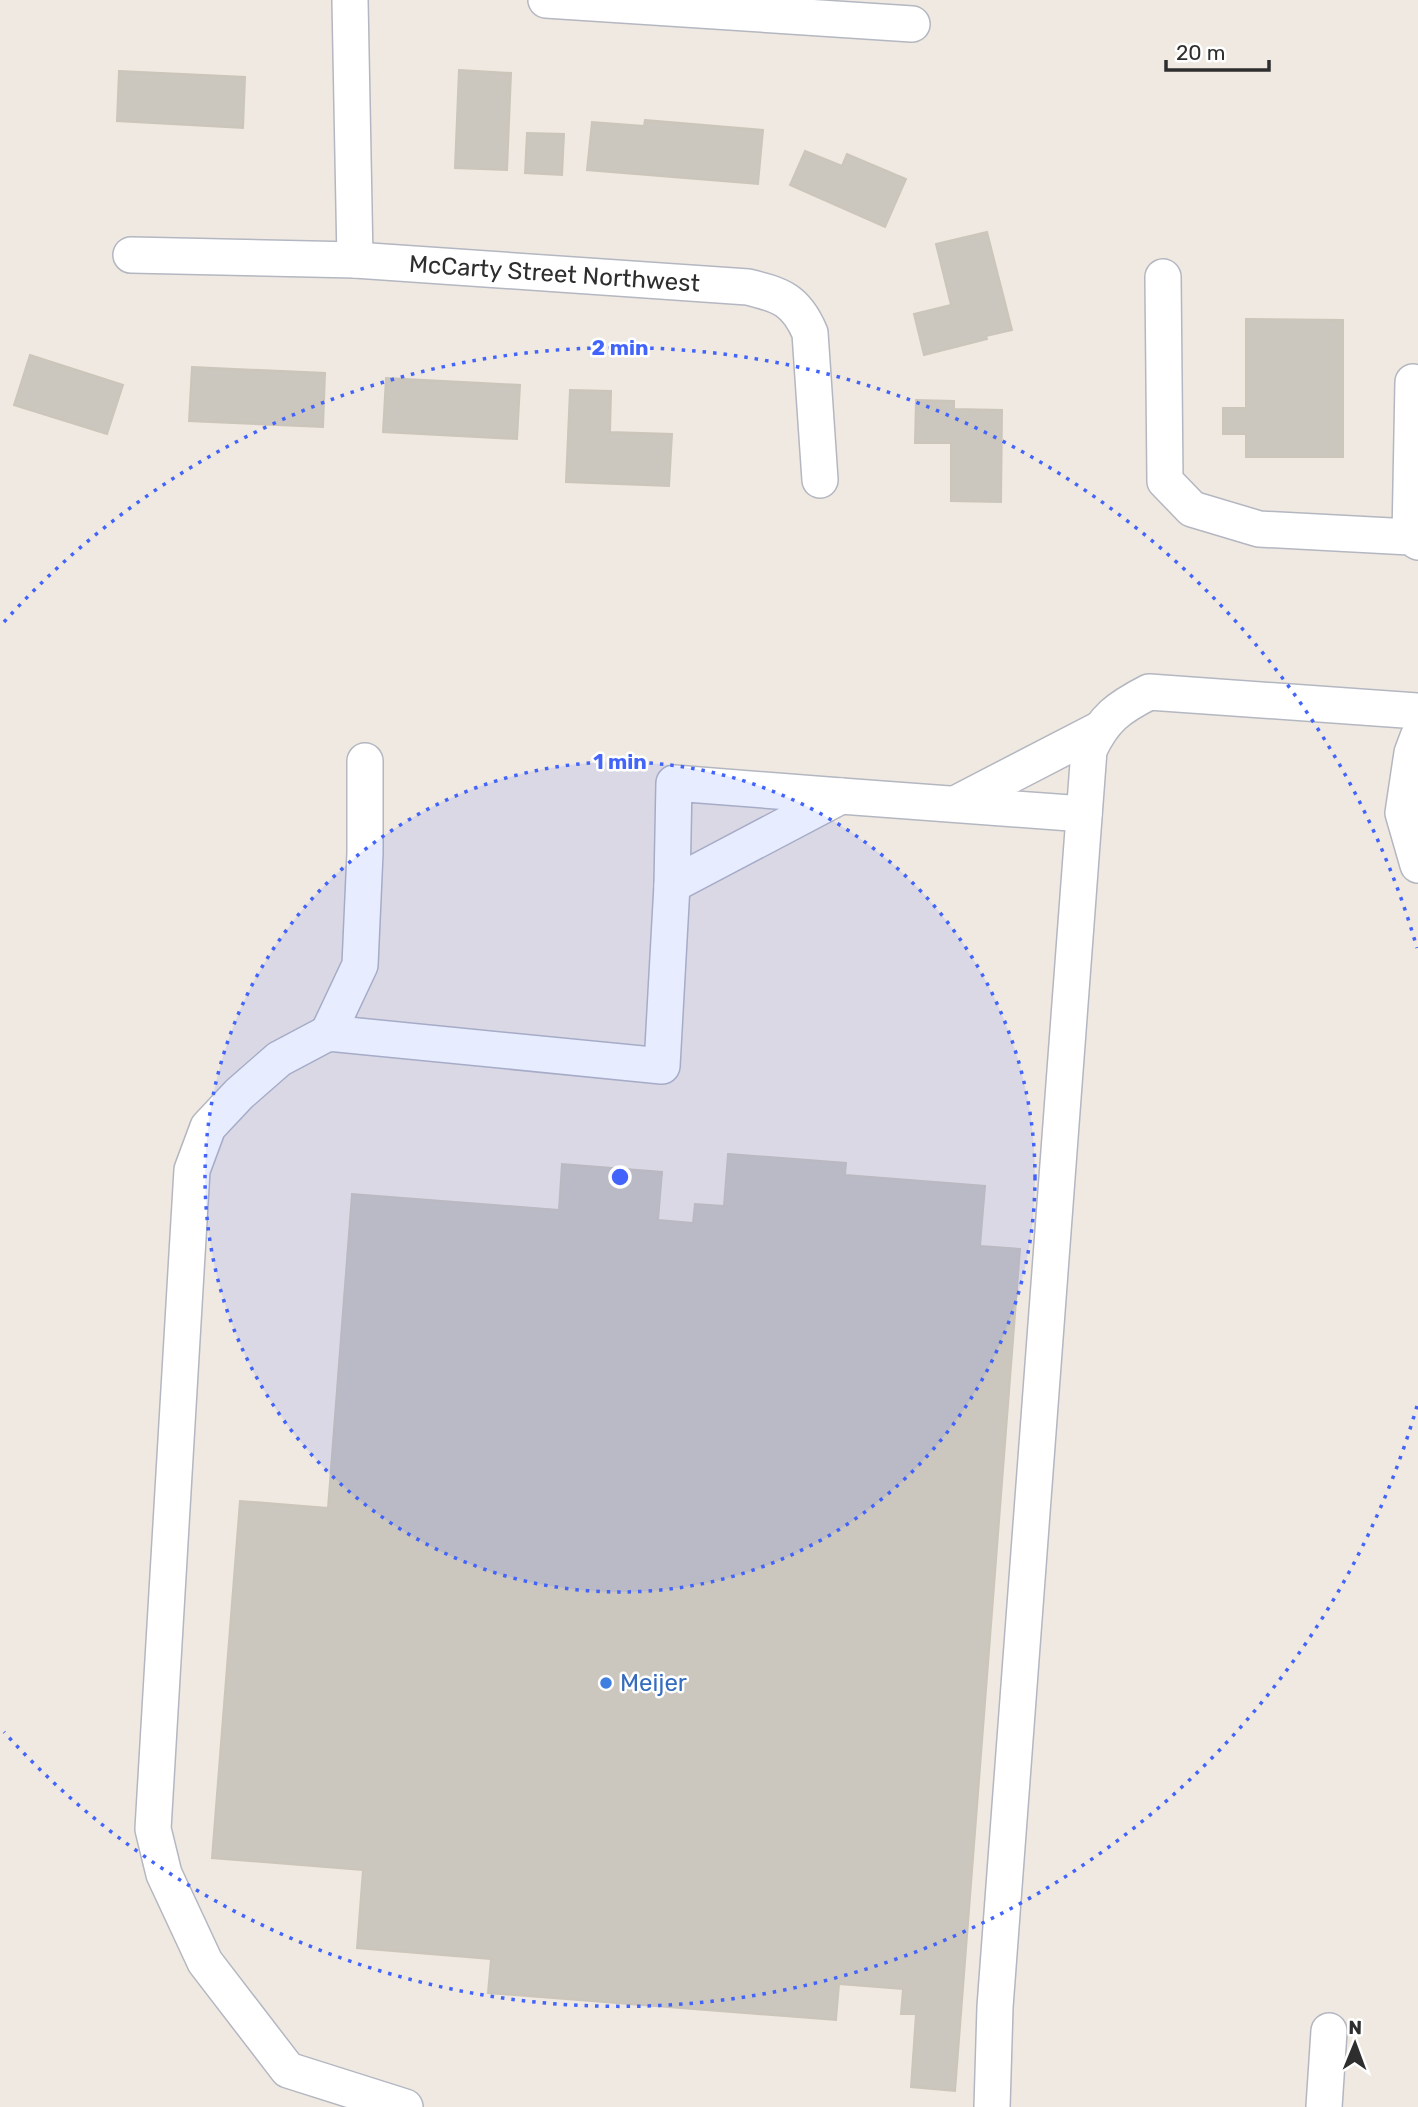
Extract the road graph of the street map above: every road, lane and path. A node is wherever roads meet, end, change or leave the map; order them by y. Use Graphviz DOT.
graph roads {
  1 [pos="351,0"];
  2 [pos="546,0"];
  3 [pos="912,24"];
  4 [pos="131,255"];
  5 [pos="355,260"];
  6 [pos="1163,277"];
  7 [pos="1413,382"];
  8 [pos="820,480"];
  9 [pos="1414,539"];
  10 [pos="1418,711"];
  11 [pos="1098,730"];
  12 [pos="1416,749"];
  13 [pos="365,761"];
  14 [pos="841,796"];
  15 [pos="955,805"];
  16 [pos="1084,814"];
  17 [pos="1418,865"];
  18 [pos="672,885"];
  19 [pos="328,1033"];
  20 [pos="1329,2031"];
  21 [pos="405,2107"];
  22 [pos="992,2107"];
  23 [pos="1324,2107"];
  1 -- 5 [label="street"];
  2 -- 3 [label="street"];
  4 -- 5 [label="street, McCarty Street Northwest"];
  5 -- 8 [label="street, McCarty Street Northwest"];
  6 -- 9 [label="street"];
  7 -- 9 [label="street"];
  10 -- 11 [label="street"];
  11 -- 15 [label="street"];
  11 -- 16 [label="street"];
  12 -- 17 [label="street"];
  13 -- 19 [label="street"];
  14 -- 15 [label="street"];
  14 -- 18 [label="street"];
  14 -- 18 [label="street"];
  15 -- 16 [label="street"];
  16 -- 22 [label="street"];
  18 -- 19 [label="street"];
  19 -- 21 [label="street"];
  20 -- 23 [label="street"];
}
